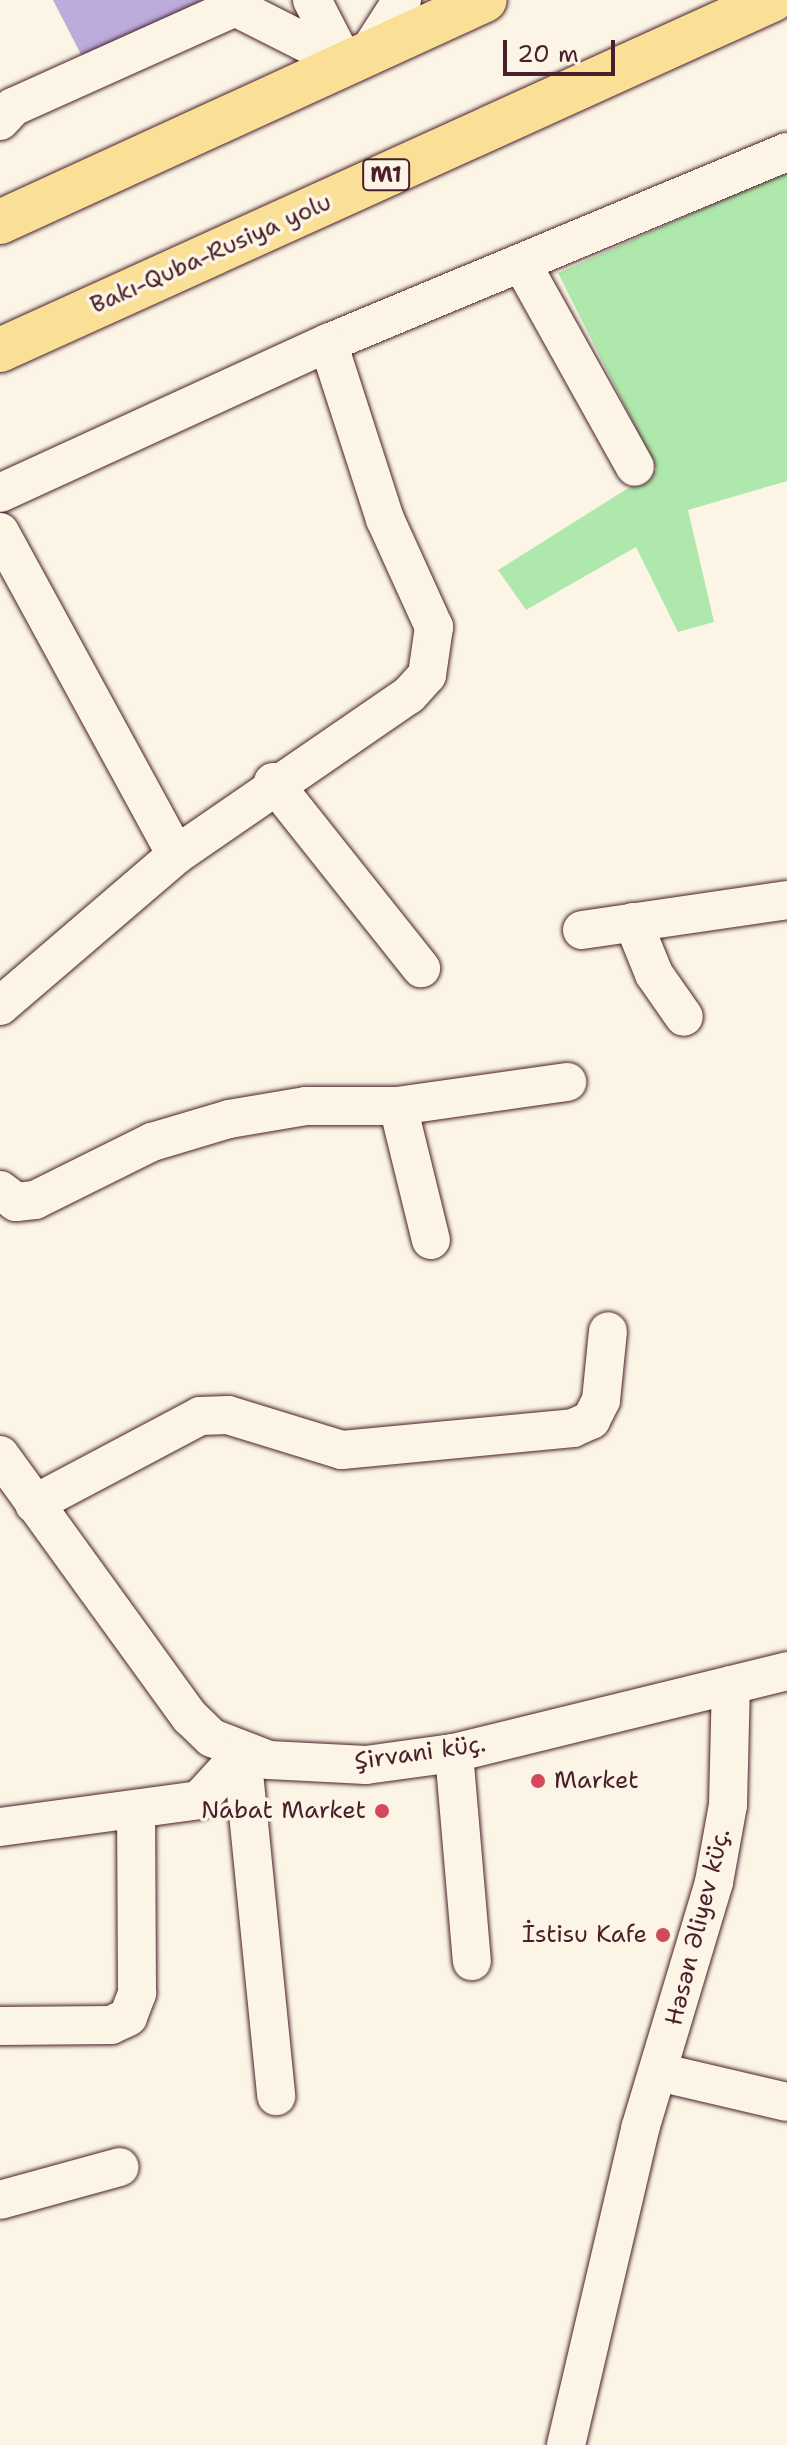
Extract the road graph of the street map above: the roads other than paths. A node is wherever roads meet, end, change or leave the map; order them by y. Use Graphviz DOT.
graph roads {
  1 [pos="312,0"];
  2 [pos="402,0"];
  3 [pos="485,0"];
  4 [pos="772,0"];
  5 [pos="356,58"];
  6 [pos="0,121"];
  7 [pos="787,152"];
  8 [pos="0,222"];
  9 [pos="522,264"];
  10 [pos="328,343"];
  11 [pos="0,350"];
  12 [pos="635,467"];
  13 [pos="0,493"];
  14 [pos="0,532"];
  15 [pos="273,782"];
  16 [pos="176,855"];
  17 [pos="787,900"];
  18 [pos="633,922"];
  19 [pos="582,930"];
  20 [pos="421,968"];
  21 [pos="0,1006"];
  22 [pos="684,1017"];
  23 [pos="567,1082"];
  24 [pos="398,1106"];
  25 [pos="0,1190"];
  26 [pos="431,1240"];
  27 [pos="608,1331"];
  28 [pos="0,1455"];
  29 [pos="34,1504"];
  30 [pos="787,1671"];
  31 [pos="731,1685"];
  32 [pos="242,1753"];
  33 [pos="454,1753"];
  34 [pos="136,1810"];
  35 [pos="0,1827"];
  36 [pos="472,1961"];
  37 [pos="0,2026"];
  38 [pos="659,2072"];
  39 [pos="276,2096"];
  40 [pos="787,2102"];
  41 [pos="120,2167"];
  42 [pos="0,2200"];
  43 [pos="566,2445"];
  1 -- 5 [label="street"];
  2 -- 5 [label="street"];
  3 -- 5 [label="highway"];
  4 -- 11 [label="highway, Bakı-Quba-Rusiya yolu / M1"];
  5 -- 6 [label="street"];
  5 -- 8 [label="highway"];
  7 -- 9 [label="street"];
  9 -- 10 [label="street"];
  9 -- 12 [label="street"];
  10 -- 13 [label="street"];
  10 -- 15 [label="street"];
  14 -- 16 [label="street"];
  15 -- 16 [label="street"];
  15 -- 20 [label="street"];
  16 -- 21 [label="street"];
  17 -- 18 [label="street"];
  18 -- 19 [label="street"];
  18 -- 22 [label="street"];
  23 -- 24 [label="street"];
  24 -- 25 [label="street"];
  24 -- 26 [label="street"];
  27 -- 29 [label="street"];
  28 -- 29 [label="street, Şirvani küç."];
  29 -- 32 [label="street, Şirvani küç."];
  30 -- 31 [label="street, Şirvani küç."];
  31 -- 33 [label="street, Şirvani küç."];
  31 -- 38 [label="street, Həsən Əliyev küç."];
  32 -- 33 [label="street, Şirvani küç."];
  32 -- 34 [label="street"];
  32 -- 39 [label="street"];
  33 -- 36 [label="street"];
  34 -- 35 [label="street"];
  34 -- 37 [label="street"];
  38 -- 40 [label="street"];
  38 -- 43 [label="street, Həsən Əliyev küç."];
  41 -- 42 [label="street"];
}
